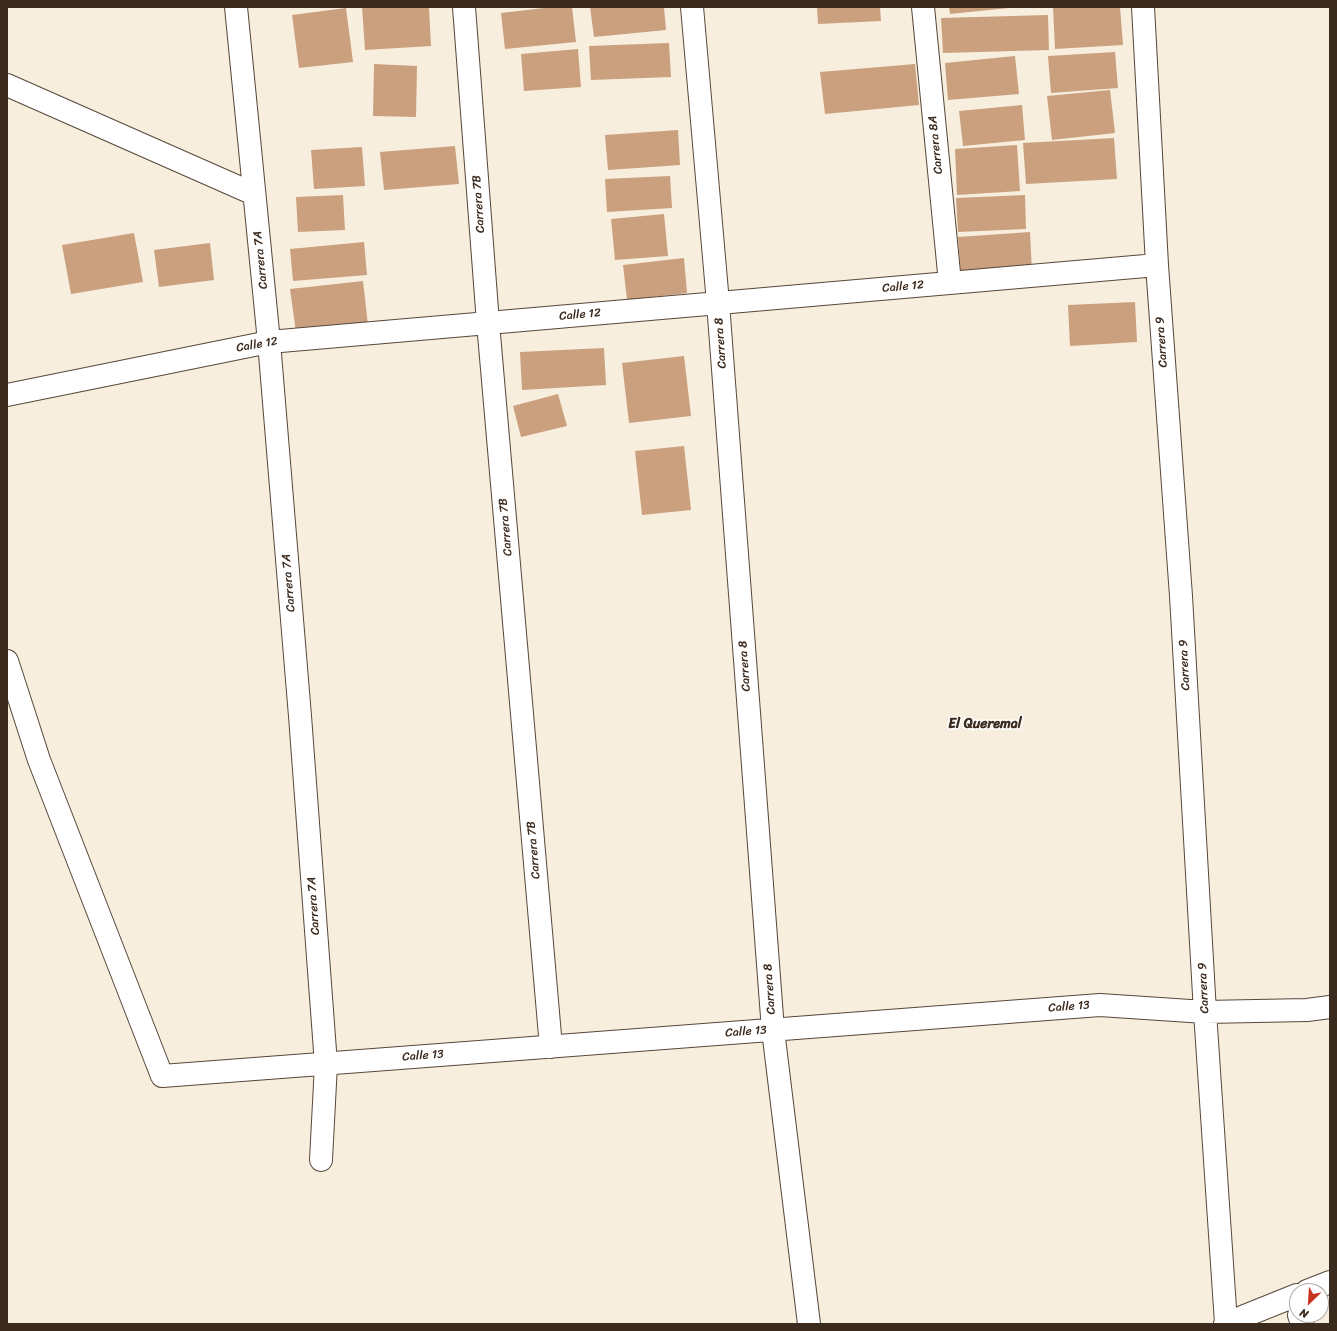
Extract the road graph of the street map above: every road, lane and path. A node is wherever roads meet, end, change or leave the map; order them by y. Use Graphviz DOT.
graph roads {
  1 [pos="236,7"];
  2 [pos="464,7"];
  3 [pos="692,7"];
  4 [pos="923,7"];
  5 [pos="1143,7"];
  6 [pos="7,85"];
  7 [pos="254,194"];
  8 [pos="1157,265"];
  9 [pos="950,283"];
  10 [pos="718,303"];
  11 [pos="488,323"];
  12 [pos="269,342"];
  13 [pos="7,395"];
  14 [pos="7,661"];
  15 [pos="1330,1007"];
  16 [pos="1205,1012"];
  17 [pos="773,1030"];
  18 [pos="551,1047"];
  19 [pos="326,1064"];
  20 [pos="321,1160"];
  21 [pos="1289,1305"];
  22 [pos="1226,1323"];
  23 [pos="809,1324"];
  1 -- 7 [label="street, Carrera 7A"];
  2 -- 11 [label="street, Carrera 7B"];
  3 -- 10 [label="street, Carrera 8"];
  4 -- 9 [label="street, Carrera 8A"];
  5 -- 8 [label="street, Carrera 9"];
  6 -- 7 [label="street"];
  7 -- 12 [label="street, Carrera 7A"];
  8 -- 9 [label="street, Calle 12"];
  8 -- 16 [label="street, Carrera 9"];
  9 -- 10 [label="street, Calle 12"];
  10 -- 11 [label="street, Calle 12"];
  10 -- 17 [label="street, Carrera 8"];
  11 -- 12 [label="street, Calle 12"];
  11 -- 18 [label="street, Carrera 7B"];
  12 -- 13 [label="street, Calle 12"];
  12 -- 19 [label="street, Carrera 7A"];
  14 -- 19 [label="street, Calle 13"];
  15 -- 16 [label="street, Calle 13"];
  16 -- 17 [label="street, Calle 13"];
  16 -- 22 [label="street, Carrera 9"];
  17 -- 18 [label="street, Calle 13"];
  17 -- 23 [label="street, Carrera 8"];
  18 -- 19 [label="street, Calle 13"];
  19 -- 20 [label="street, Carrera 7A"];
  21 -- 22 [label="street"];
}
